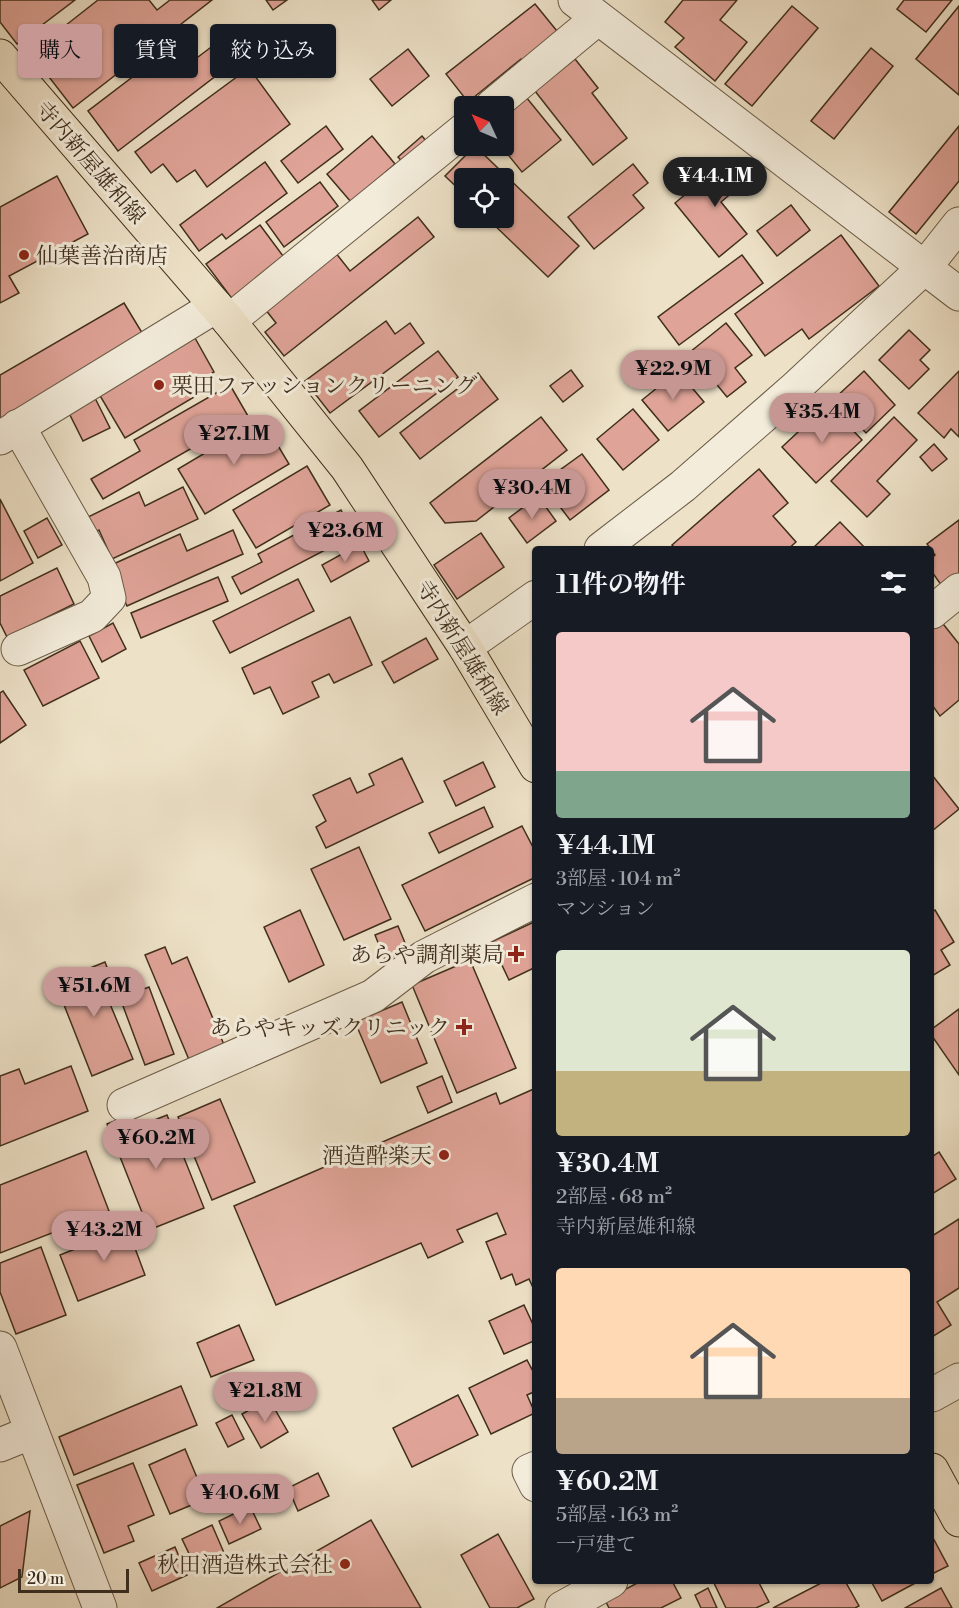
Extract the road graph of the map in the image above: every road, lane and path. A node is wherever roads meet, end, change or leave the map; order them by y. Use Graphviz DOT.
graph roads {
  1 [pos="586,9"];
  2 [pos="0,56"];
  3 [pos="502,96"];
  4 [pos="454,137"];
  5 [pos="959,224"];
  6 [pos="925,267"];
  7 [pos="959,294"];
  8 [pos="222,314"];
  9 [pos="9,432"];
  10 [pos="605,546"];
  11 [pos="959,590"];
  12 [pos="532,600"];
  13 [pos="934,610"];
  14 [pos="465,647"];
  15 [pos="18,649"];
  16 [pos="532,759"];
  17 [pos="532,902"];
  18 [pos="124,1106"];
  19 [pos="0,1348"];
  20 [pos="959,1380"];
  21 [pos="934,1394"];
  22 [pos="32,1432"];
  23 [pos="0,1444"];
  24 [pos="934,1474"];
  25 [pos="959,1520"];
  26 [pos="100,1608"];
  1 -- 3 [label="street"];
  1 -- 6 [label="street"];
  2 -- 8 [label="main road, 寺内新屋雄和線"];
  4 -- 8 [label="street"];
  5 -- 6 [label="street"];
  6 -- 7 [label="street"];
  6 -- 10 [label="street"];
  8 -- 9 [label="street"];
  8 -- 14 [label="main road, 寺内新屋雄和線"];
  9 -- 15 [label="street"];
  11 -- 13 [label="street"];
  12 -- 14 [label="street"];
  14 -- 16 [label="main road, 寺内新屋雄和線"];
  17 -- 18 [label="street"];
  19 -- 22 [label="street"];
  20 -- 21 [label="street"];
  22 -- 23 [label="street"];
  22 -- 26 [label="street"];
  24 -- 25 [label="main road"];
}
